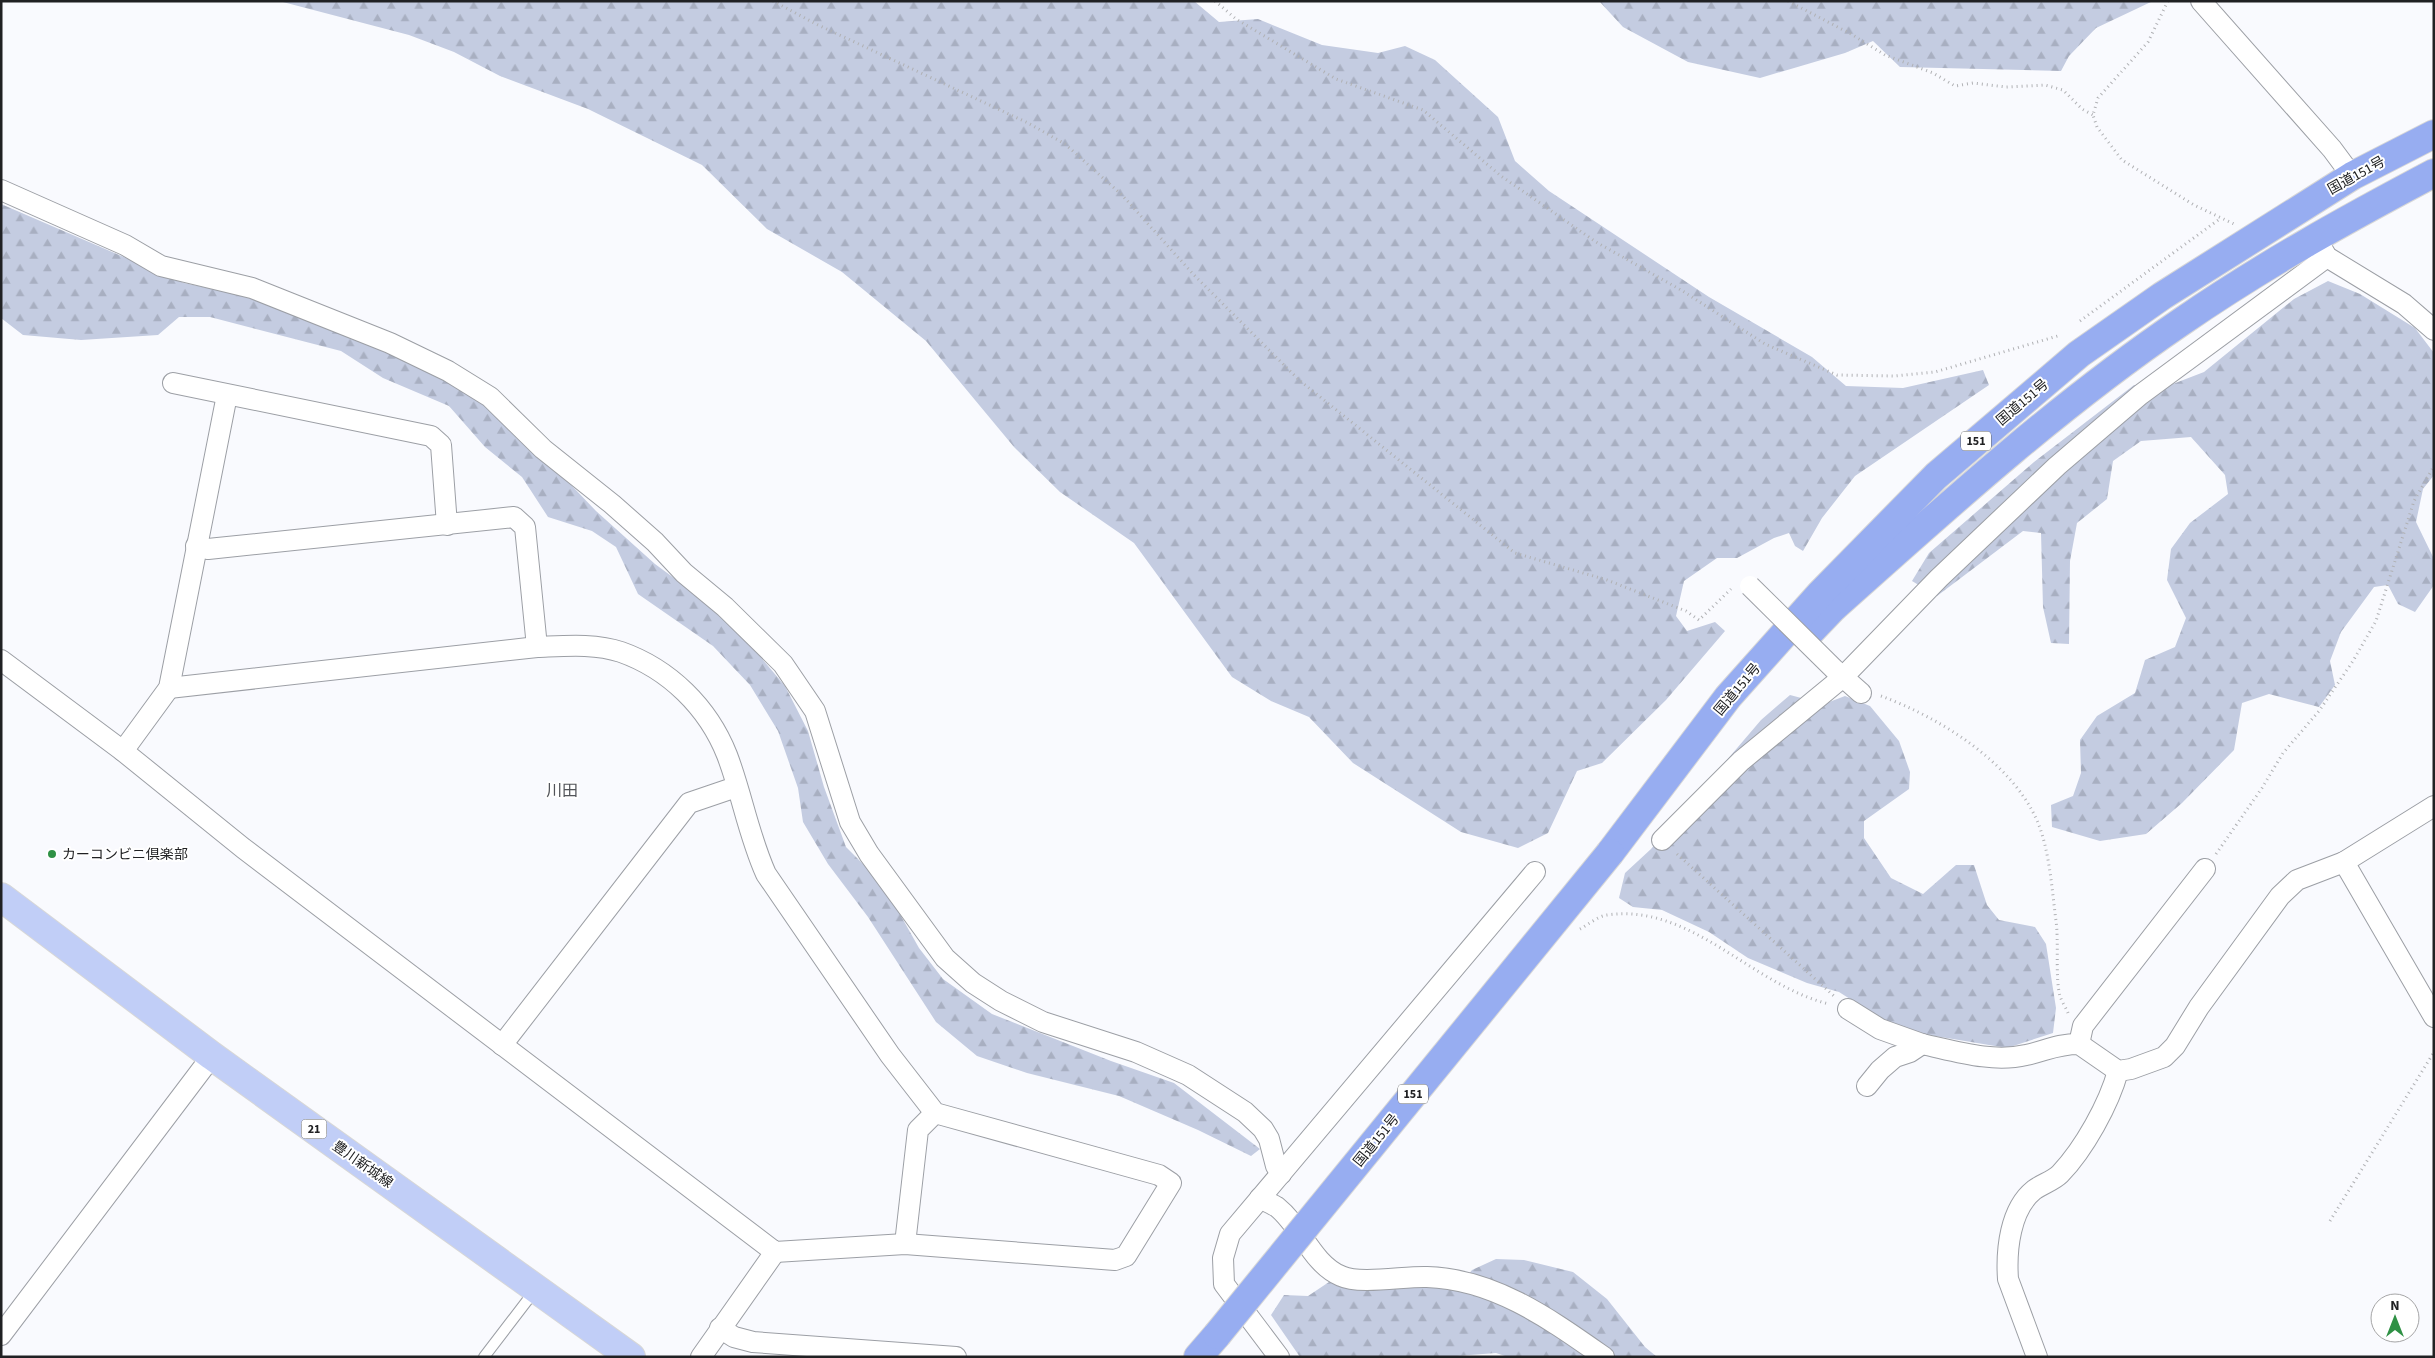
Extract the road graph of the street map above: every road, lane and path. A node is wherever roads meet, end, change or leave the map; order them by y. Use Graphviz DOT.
graph roads {
  1 [pos="773,1"];
  2 [pos="1215,1"];
  3 [pos="1788,1"];
  4 [pos="2168,1"];
  5 [pos="2201,1"];
  6 [pos="2093,115"];
  7 [pos="2434,134"];
  8 [pos="2434,173"];
  9 [pos="2352,176"];
  10 [pos="1,190"];
  11 [pos="2222,218"];
  12 [pos="2248,240"];
  13 [pos="2321,247"];
  14 [pos="2074,326"];
  15 [pos="2434,330"];
  16 [pos="2066,331"];
  17 [pos="174,383"];
  18 [pos="227,395"];
  19 [pos="2434,466"];
  20 [pos="447,525"];
  21 [pos="196,546"];
  22 [pos="1750,586"];
  23 [pos="537,647"];
  24 [pos="1,660"];
  25 [pos="1838,673"];
  26 [pos="169,688"];
  27 [pos="1861,693"];
  28 [pos="123,751"];
  29 [pos="736,787"];
  30 [pos="2434,806"];
  31 [pos="1662,840"];
  32 [pos="1610,853"];
  33 [pos="2344,862"];
  34 [pos="2205,869"];
  35 [pos="1536,872"];
  36 [pos="1,897"];
  37 [pos="1575,932"];
  38 [pos="1848,1009"];
  39 [pos="2434,1017"];
  40 [pos="1922,1044"];
  41 [pos="2073,1044"];
  42 [pos="502,1045"];
  43 [pos="2434,1052"];
  44 [pos="212,1056"];
  45 [pos="2118,1071"];
  46 [pos="1867,1086"];
  47 [pos="934,1113"];
  48 [pos="1281,1174"];
  49 [pos="1260,1198"];
  50 [pos="2330,1221"];
  51 [pos="905,1244"];
  52 [pos="775,1252"];
  53 [pos="537,1288"];
  54 [pos="720,1328"];
  55 [pos="1,1335"];
  56 [pos="484,1357"];
  57 [pos="631,1357"];
  58 [pos="701,1357"];
  59 [pos="956,1357"];
  60 [pos="1198,1357"];
  61 [pos="1280,1357"];
  62 [pos="1604,1357"];
  63 [pos="2037,1357"];
  1 -- 22 [label="path"];
  2 -- 16 [label="path"];
  3 -- 6 [label="path"];
  4 -- 6 [label="path"];
  5 -- 9 [label="street"];
  6 -- 11 [label="path"];
  7 -- 9 [label="highway, 国道151号 / 151"];
  8 -- 13 [label="highway, 国道151号 / 151"];
  9 -- 12 [label="highway, 国道151号 / 151"];
  10 -- 48 [label="street"];
  11 -- 12 [label="path"];
  11 -- 14 [label="path"];
  12 -- 32 [label="highway, 国道151号 / 151"];
  13 -- 15 [label="street"];
  13 -- 25 [label="street"];
  13 -- 32 [label="highway, 国道151号 / 151"];
  17 -- 18 [label="street"];
  18 -- 20 [label="street"];
  18 -- 21 [label="street"];
  19 -- 34 [label="path"];
  20 -- 21 [label="street"];
  20 -- 23 [label="street"];
  21 -- 26 [label="street"];
  22 -- 25 [label="street, bridge"];
  23 -- 26 [label="street"];
  23 -- 29 [label="street"];
  24 -- 28 [label="street"];
  25 -- 27 [label="street"];
  25 -- 31 [label="street"];
  26 -- 28 [label="street"];
  27 -- 41 [label="path"];
  28 -- 42 [label="street"];
  29 -- 42 [label="street"];
  29 -- 47 [label="street"];
  30 -- 33 [label="street"];
  31 -- 38 [label="path"];
  32 -- 60 [label="highway, 国道151号 / 151, bridge"];
  33 -- 39 [label="street"];
  33 -- 45 [label="street"];
  34 -- 41 [label="street"];
  35 -- 48 [label="street"];
  36 -- 44 [label="main road, 豊川新城線 / 21"];
  37 -- 38 [label="path"];
  38 -- 40 [label="street"];
  40 -- 41 [label="street"];
  40 -- 46 [label="street"];
  41 -- 45 [label="street"];
  42 -- 52 [label="street"];
  43 -- 50 [label="path"];
  44 -- 53 [label="main road, 豊川新城線 / 21"];
  44 -- 55 [label="street"];
  45 -- 63 [label="street"];
  47 -- 51 [label="street"];
  47 -- 51 [label="street"];
  48 -- 49 [label="street"];
  49 -- 61 [label="street"];
  49 -- 62 [label="street"];
  51 -- 52 [label="street"];
  52 -- 54 [label="street"];
  53 -- 56 [label="lane"];
  53 -- 57 [label="main road, 豊川新城線 / 21"];
  54 -- 58 [label="street"];
  54 -- 59 [label="street"];
}
